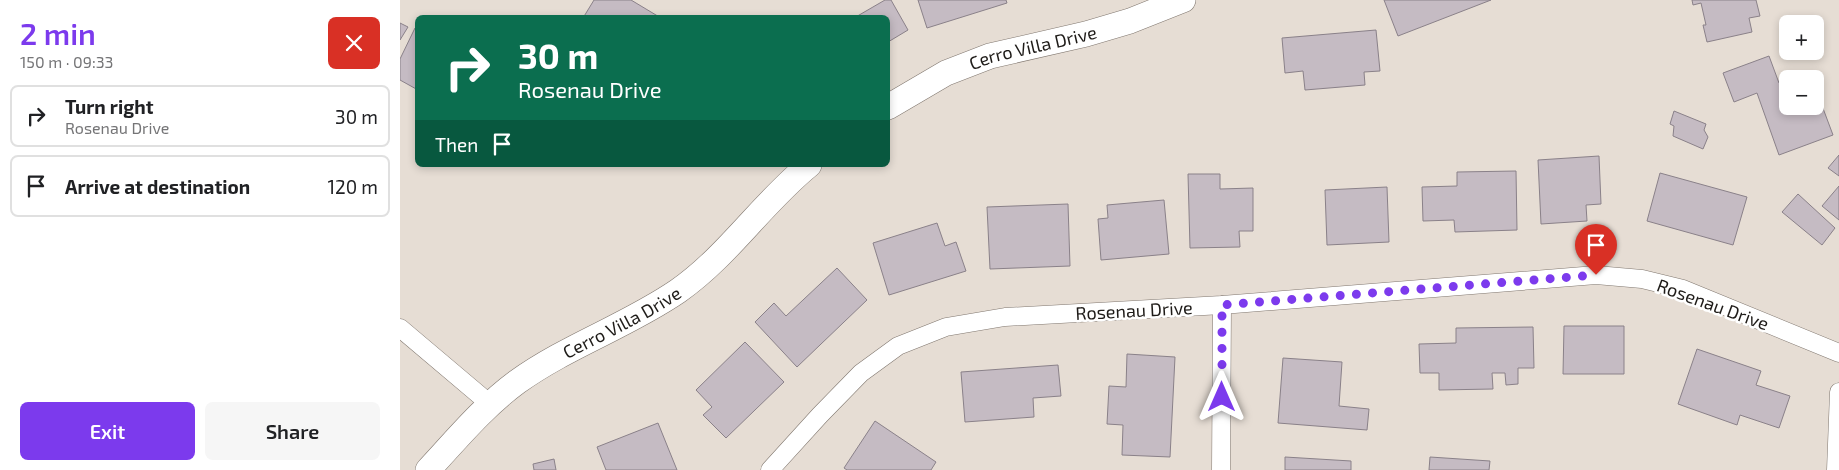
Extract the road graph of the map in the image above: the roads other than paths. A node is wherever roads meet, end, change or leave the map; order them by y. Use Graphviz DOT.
graph roads {
  1 [pos="1183,0"];
  2 [pos="890,106"];
  3 [pos="806,167"];
  4 [pos="1222,305"];
  5 [pos="400,328"];
  6 [pos="1839,353"];
  7 [pos="1839,392"];
  8 [pos="490,404"];
  9 [pos="428,470"];
  10 [pos="770,470"];
  11 [pos="1221,470"];
  12 [pos="1836,470"];
  1 -- 2 [label="street, Cerro Villa Drive"];
  3 -- 8 [label="street, Cerro Villa Drive"];
  4 -- 6 [label="street, Rosenau Drive"];
  4 -- 10 [label="street, Rosenau Drive"];
  4 -- 11 [label="street"];
  5 -- 8 [label="street"];
  7 -- 12 [label="street"];
  8 -- 9 [label="street, Cerro Villa Drive"];
}
